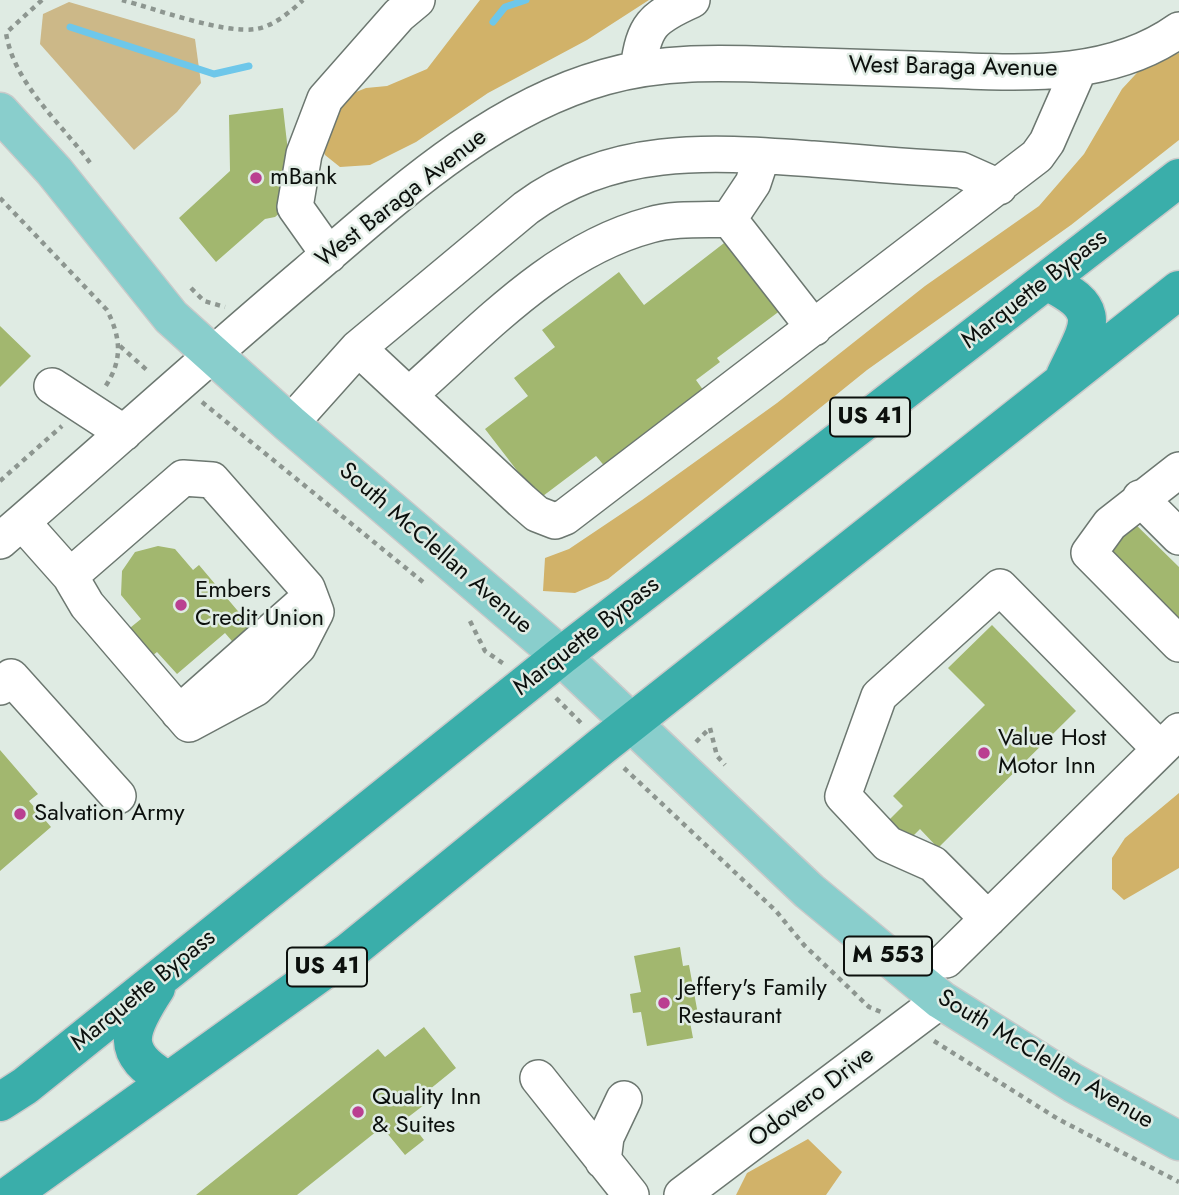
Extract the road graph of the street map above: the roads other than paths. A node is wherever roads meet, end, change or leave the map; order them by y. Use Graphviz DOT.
graph roads {
  1 [pos="417,0"];
  2 [pos="692,0"];
  3 [pos="1179,30"];
  4 [pos="638,69"];
  5 [pos="1079,69"];
  6 [pos="0,112"];
  7 [pos="762,156"];
  8 [pos="1179,178"];
  9 [pos="999,187"];
  10 [pos="729,219"];
  11 [pos="328,255"];
  12 [pos="1046,281"];
  13 [pos="1179,290"];
  14 [pos="814,328"];
  15 [pos="358,348"];
  16 [pos="212,356"];
  17 [pos="1060,384"];
  18 [pos="52,386"];
  19 [pos="409,395"];
  20 [pos="290,424"];
  21 [pos="124,433"];
  22 [pos="1179,470"];
  23 [pos="1140,498"];
  24 [pos="11,532"];
  25 [pos="1179,537"];
  26 [pos="70,576"];
  27 [pos="1179,644"];
  28 [pos="561,656"];
  29 [pos="0,687"];
  30 [pos="632,724"];
  31 [pos="1170,740"];
  32 [pos="118,796"];
  33 [pos="988,919"];
  34 [pos="946,960"];
  35 [pos="167,972"];
  36 [pos="942,1000"];
  37 [pos="538,1078"];
  38 [pos="169,1081"];
  39 [pos="624,1099"];
  40 [pos="0,1102"];
  41 [pos="1179,1141"];
  42 [pos="603,1161"];
  43 [pos="10,1195"];
  44 [pos="631,1195"];
  45 [pos="682,1195"];
  1 -- 11 [label="street"];
  2 -- 4 [label="street"];
  3 -- 5 [label="street, West Baraga Avenue"];
  4 -- 5 [label="street, West Baraga Avenue"];
  4 -- 11 [label="street, West Baraga Avenue"];
  5 -- 9 [label="street"];
  6 -- 16 [label="main road, South McClellan Avenue"];
  7 -- 9 [label="street"];
  7 -- 10 [label="street"];
  7 -- 15 [label="street"];
  8 -- 12 [label="highway, Marquette Bypass / US 41"];
  9 -- 14 [label="street"];
  10 -- 14 [label="street"];
  10 -- 19 [label="street"];
  11 -- 16 [label="street, West Baraga Avenue"];
  12 -- 17 [label="highway"];
  12 -- 28 [label="highway, Marquette Bypass / US 41"];
  13 -- 17 [label="highway, US 41"];
  14 -- 19 [label="street"];
  15 -- 19 [label="street"];
  15 -- 20 [label="street"];
  16 -- 20 [label="main road, South McClellan Avenue"];
  16 -- 21 [label="street, West Baraga Avenue"];
  17 -- 30 [label="highway, US 41"];
  18 -- 21 [label="street"];
  20 -- 28 [label="main road, South McClellan Avenue"];
  21 -- 24 [label="street, West Baraga Avenue"];
  22 -- 23 [label="street"];
  23 -- 25 [label="street"];
  23 -- 27 [label="street"];
  24 -- 26 [label="street"];
  26 -- 26 [label="street"];
  28 -- 30 [label="main road, South McClellan Avenue / M 553"];
  28 -- 35 [label="highway, Marquette Bypass / US 41"];
  29 -- 32 [label="street"];
  30 -- 36 [label="main road, South McClellan Avenue / M 553"];
  30 -- 38 [label="highway, US 41"];
  31 -- 33 [label="street"];
  31 -- 33 [label="street"];
  33 -- 34 [label="street"];
  35 -- 38 [label="highway"];
  35 -- 40 [label="highway, Marquette Bypass / US 41"];
  36 -- 41 [label="main road, South McClellan Avenue / M 553"];
  36 -- 45 [label="street, Odovero Drive"];
  37 -- 42 [label="street"];
  38 -- 43 [label="highway, US 41"];
  39 -- 42 [label="street"];
  42 -- 44 [label="street"];
}
